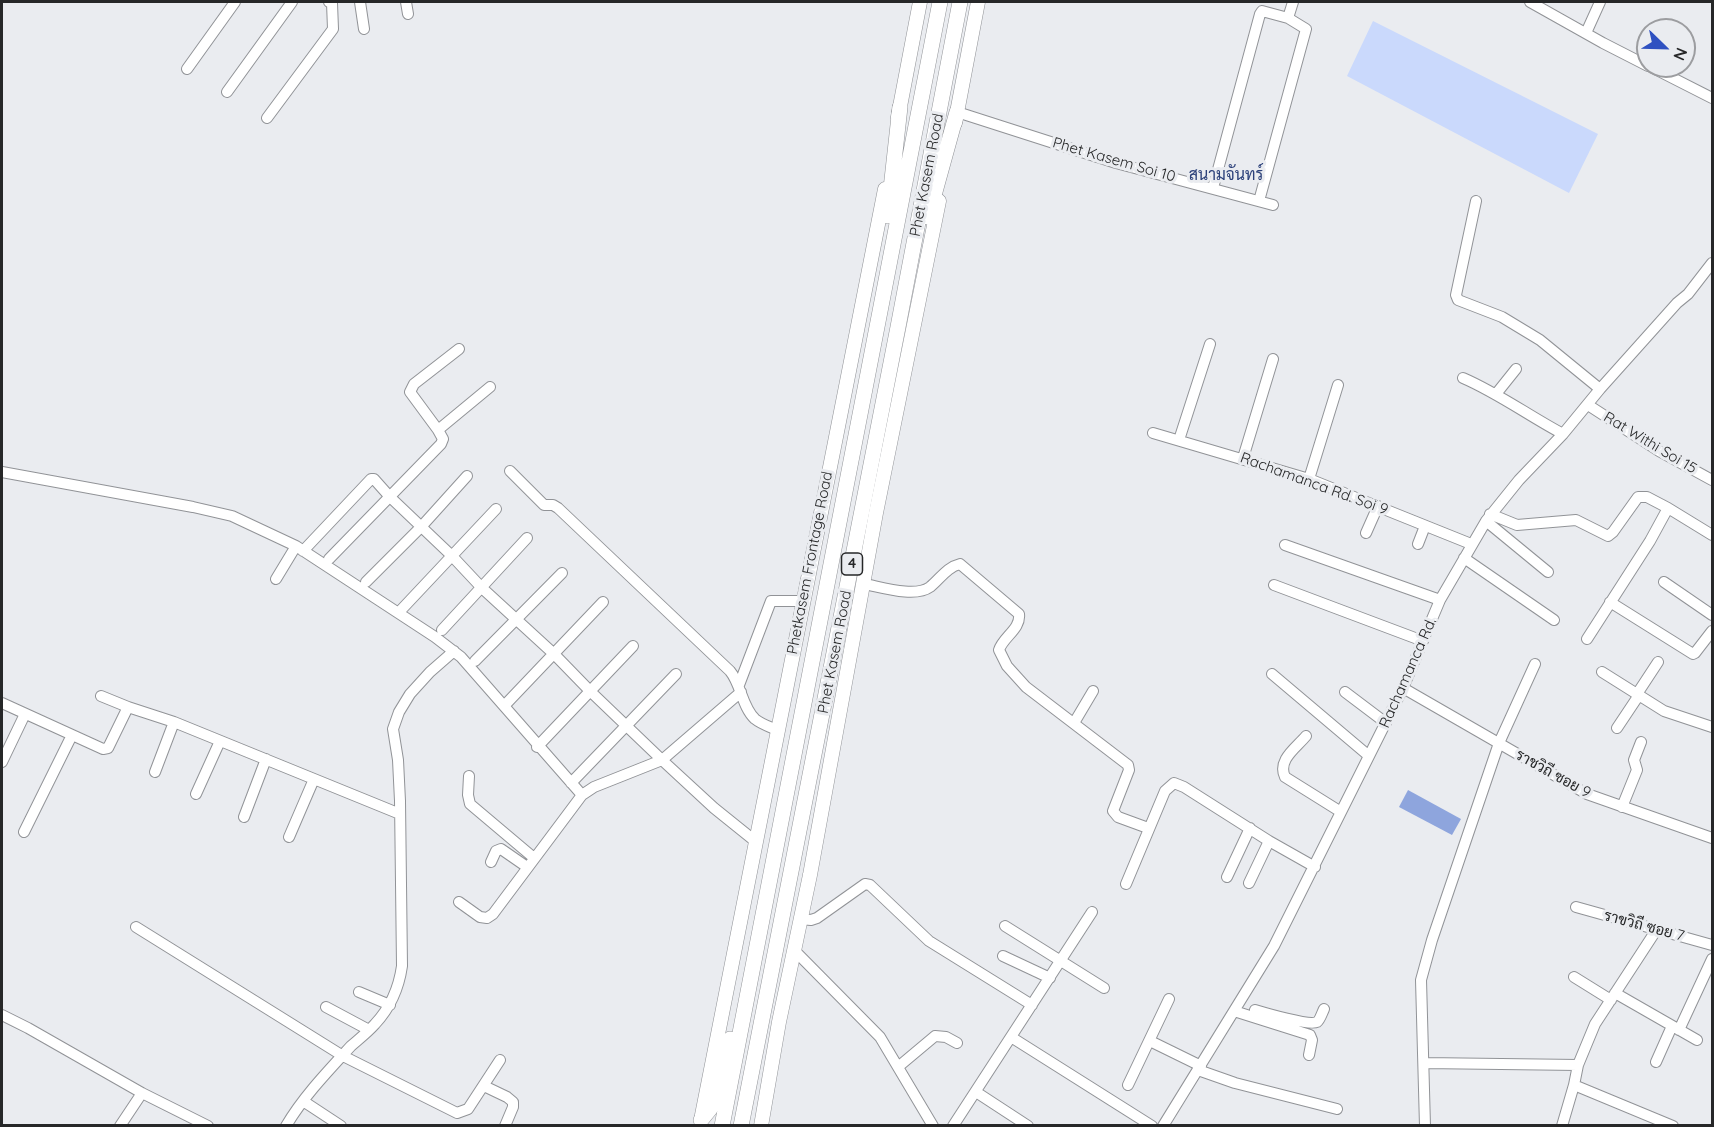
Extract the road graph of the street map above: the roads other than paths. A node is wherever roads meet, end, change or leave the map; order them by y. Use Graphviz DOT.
graph roads {
  1 [pos="235,2"];
  2 [pos="292,2"];
  3 [pos="329,2"];
  4 [pos="360,2"];
  5 [pos="406,2"];
  6 [pos="921,2"];
  7 [pos="940,2"];
  8 [pos="960,2"];
  9 [pos="978,2"];
  10 [pos="1293,2"];
  11 [pos="1530,2"];
  12 [pos="1600,2"];
  13 [pos="408,14"];
  14 [pos="1288,18"];
  15 [pos="364,29"];
  16 [pos="1586,33"];
  17 [pos="1636,60"];
  18 [pos="188,69"];
  19 [pos="1672,78"];
  20 [pos="227,92"];
  21 [pos="1713,98"];
  22 [pos="900,107"];
  23 [pos="957,112"];
  24 [pos="267,118"];
  25 [pos="1213,188"];
  26 [pos="1259,201"];
  27 [pos="1476,201"];
  28 [pos="1273,205"];
  29 [pos="1713,264"];
  30 [pos="876,323"];
  31 [pos="898,327"];
  32 [pos="1210,344"];
  33 [pos="459,349"];
  34 [pos="1273,359"];
  35 [pos="1516,369"];
  36 [pos="1463,378"];
  37 [pos="1338,385"];
  38 [pos="490,387"];
  39 [pos="1599,389"];
  40 [pos="1496,394"];
  41 [pos="1588,405"];
  42 [pos="438,430"];
  43 [pos="1153,433"];
  44 [pos="1563,434"];
  45 [pos="1179,440"];
  46 [pos="1243,458"];
  47 [pos="510,471"];
  48 [pos="2,472"];
  49 [pos="467,476"];
  50 [pos="1309,479"];
  51 [pos="1713,480"];
  52 [pos="390,497"];
  53 [pos="1378,506"];
  54 [pos="1668,508"];
  55 [pos="496,509"];
  56 [pos="1488,518"];
  57 [pos="1425,526"];
  58 [pos="421,527"];
  59 [pos="1366,533"];
  60 [pos="1713,535"];
  61 [pos="527,538"];
  62 [pos="1418,544"];
  63 [pos="1471,544"];
  64 [pos="1285,545"];
  65 [pos="300,549"];
  66 [pos="452,556"];
  67 [pos="1464,558"];
  68 [pos="329,559"];
  69 [pos="1548,572"];
  70 [pos="562,573"];
  71 [pos="276,579"];
  72 [pos="366,582"];
  73 [pos="1664,582"];
  74 [pos="864,584"];
  75 [pos="1274,585"];
  76 [pos="482,588"];
  77 [pos="1440,600"];
  78 [pos="802,601"];
  79 [pos="603,602"];
  80 [pos="1610,602"];
  81 [pos="401,610"];
  82 [pos="1713,615"];
  83 [pos="516,620"];
  84 [pos="1554,620"];
  85 [pos="442,630"];
  86 [pos="1713,631"];
  87 [pos="1587,639"];
  88 [pos="1423,641"];
  89 [pos="633,646"];
  90 [pos="454,651"];
  91 [pos="554,654"];
  92 [pos="475,661"];
  93 [pos="1658,662"];
  94 [pos="1535,664"];
  95 [pos="1602,672"];
  96 [pos="676,674"];
  97 [pos="1272,674"];
  98 [pos="740,688"];
  99 [pos="1403,688"];
  100 [pos="590,691"];
  101 [pos="1094,691"];
  102 [pos="1345,692"];
  103 [pos="1638,694"];
  104 [pos="100,696"];
  105 [pos="2,703"];
  106 [pos="504,706"];
  107 [pos="128,708"];
  108 [pos="25,714"];
  109 [pos="174,722"];
  110 [pos="1074,723"];
  111 [pos="1386,723"];
  112 [pos="627,725"];
  113 [pos="1713,727"];
  114 [pos="1617,729"];
  115 [pos="777,730"];
  116 [pos="72,735"];
  117 [pos="1306,736"];
  118 [pos="220,741"];
  119 [pos="1641,742"];
  120 [pos="1499,743"];
  121 [pos="537,747"];
  122 [pos="1370,756"];
  123 [pos="266,759"];
  124 [pos="662,760"];
  125 [pos="2,762"];
  126 [pos="155,772"];
  127 [pos="469,776"];
  128 [pos="314,779"];
  129 [pos="571,783"];
  130 [pos="196,794"];
  131 [pos="582,795"];
  132 [pos="1622,807"];
  133 [pos="1341,812"];
  134 [pos="400,814"];
  135 [pos="244,816"];
  136 [pos="1148,828"];
  137 [pos="1250,828"];
  138 [pos="24,832"];
  139 [pos="289,837"];
  140 [pos="1713,838"];
  141 [pos="755,841"];
  142 [pos="1269,841"];
  143 [pos="534,858"];
  144 [pos="491,862"];
  145 [pos="526,867"];
  146 [pos="1315,867"];
  147 [pos="1227,877"];
  148 [pos="1249,883"];
  149 [pos="1126,884"];
  150 [pos="459,902"];
  151 [pos="1576,908"];
  152 [pos="1092,912"];
  153 [pos="800,919"];
  154 [pos="1005,926"];
  155 [pos="136,927"];
  156 [pos="1657,929"];
  157 [pos="1713,945"];
  158 [pos="794,950"];
  159 [pos="1003,956"];
  160 [pos="1713,958"];
  161 [pos="1062,960"];
  162 [pos="1574,977"];
  163 [pos="1050,978"];
  164 [pos="1104,988"];
  165 [pos="748,991"];
  166 [pos="359,992"];
  167 [pos="1613,997"];
  168 [pos="1169,999"];
  169 [pos="390,1005"];
  170 [pos="1032,1005"];
  171 [pos="326,1007"];
  172 [pos="1235,1008"];
  173 [pos="1324,1009"];
  174 [pos="2,1015"];
  175 [pos="1676,1028"];
  176 [pos="369,1030"];
  177 [pos="1011,1037"];
  178 [pos="1697,1040"];
  179 [pos="1150,1041"];
  180 [pos="957,1043"];
  181 [pos="1309,1054"];
  182 [pos="343,1056"];
  183 [pos="500,1060"];
  184 [pos="1656,1062"];
  185 [pos="1424,1063"];
  186 [pos="1578,1065"];
  187 [pos="898,1067"];
  188 [pos="1200,1068"];
  189 [pos="1128,1085"];
  190 [pos="1574,1085"];
  191 [pos="484,1086"];
  192 [pos="976,1092"];
  193 [pos="142,1093"];
  194 [pos="303,1101"];
  195 [pos="1337,1109"];
  196 [pos="700,1122"];
  197 [pos="120,1125"];
  198 [pos="208,1125"];
  199 [pos="286,1125"];
  200 [pos="341,1125"];
  201 [pos="505,1125"];
  202 [pos="722,1125"];
  203 [pos="741,1125"];
  204 [pos="761,1125"];
  205 [pos="933,1125"];
  206 [pos="954,1125"];
  207 [pos="1028,1125"];
  208 [pos="1152,1125"];
  209 [pos="1163,1125"];
  210 [pos="1425,1125"];
  211 [pos="1562,1125"];
  212 [pos="1673,1125"];
  1 -- 18 [label="street"];
  2 -- 20 [label="street"];
  3 -- 24 [label="street"];
  4 -- 15 [label="street"];
  5 -- 13 [label="street"];
  6 -- 22 [label="main road, Phetkasem Frontage Road"];
  7 -- 30 [label="highway, Phet Kasem Road / 4"];
  8 -- 31 [label="highway, Phet Kasem Road / 4"];
  9 -- 23 [label="main road, 4"];
  10 -- 14 [label="street"];
  11 -- 16 [label="street"];
  12 -- 16 [label="street"];
  14 -- 25 [label="street"];
  14 -- 26 [label="street"];
  16 -- 17 [label="street"];
  19 -- 21 [label="street"];
  22 -- 30 [label="highway"];
  22 -- 78 [label="main road, Phetkasem Frontage Road"];
  23 -- 25 [label="street, Phet Kasem Soi 10"];
  23 -- 31 [label="highway"];
  23 -- 74 [label="main road, 4"];
  25 -- 26 [label="street, Phet Kasem Soi 10"];
  26 -- 28 [label="street, Phet Kasem Soi 10"];
  27 -- 39 [label="street"];
  29 -- 39 [label="street, Rachamanca Rd."];
  30 -- 165 [label="highway, Phet Kasem Road / 4"];
  31 -- 203 [label="highway, Phet Kasem Road / 4"];
  32 -- 45 [label="street"];
  33 -- 42 [label="street"];
  34 -- 46 [label="street"];
  35 -- 40 [label="street"];
  36 -- 40 [label="street"];
  37 -- 50 [label="street"];
  38 -- 42 [label="street"];
  39 -- 41 [label="street, Rachamanca Rd."];
  40 -- 44 [label="street"];
  41 -- 44 [label="street, Rachamanca Rd."];
  41 -- 51 [label="street, Rat Withi Soi 15"];
  42 -- 52 [label="street"];
  43 -- 45 [label="street, Rachamanca Rd. Soi 9"];
  44 -- 56 [label="street, Rachamanca Rd."];
  45 -- 46 [label="street, Rachamanca Rd. Soi 9"];
  46 -- 50 [label="street, Rachamanca Rd. Soi 9"];
  47 -- 98 [label="street"];
  48 -- 65 [label="street"];
  49 -- 58 [label="street"];
  50 -- 53 [label="street, Rachamanca Rd. Soi 9"];
  52 -- 58 [label="street"];
  52 -- 65 [label="street"];
  52 -- 68 [label="street"];
  53 -- 57 [label="street, Rachamanca Rd. Soi 9"];
  53 -- 59 [label="street"];
  54 -- 56 [label="street"];
  54 -- 60 [label="street"];
  54 -- 80 [label="street"];
  55 -- 66 [label="street"];
  56 -- 63 [label="street, Rachamanca Rd."];
  56 -- 69 [label="street"];
  57 -- 62 [label="street"];
  57 -- 63 [label="street, Rachamanca Rd. Soi 9"];
  58 -- 66 [label="street"];
  58 -- 72 [label="street"];
  61 -- 76 [label="street"];
  63 -- 67 [label="street, Rachamanca Rd."];
  64 -- 77 [label="street"];
  65 -- 71 [label="street"];
  65 -- 90 [label="street"];
  66 -- 76 [label="street"];
  66 -- 81 [label="street"];
  67 -- 77 [label="street, Rachamanca Rd."];
  67 -- 84 [label="street"];
  70 -- 83 [label="street"];
  73 -- 82 [label="street"];
  74 -- 110 [label="street"];
  74 -- 153 [label="main road, 4"];
  75 -- 88 [label="street"];
  76 -- 83 [label="street"];
  76 -- 85 [label="street"];
  77 -- 88 [label="street, Rachamanca Rd."];
  78 -- 98 [label="street"];
  78 -- 115 [label="main road, Phetkasem Frontage Road"];
  79 -- 91 [label="street"];
  80 -- 86 [label="street"];
  80 -- 87 [label="street"];
  83 -- 91 [label="street"];
  83 -- 92 [label="street"];
  88 -- 99 [label="street, Rachamanca Rd."];
  89 -- 100 [label="street"];
  90 -- 106 [label="street"];
  90 -- 134 [label="street"];
  91 -- 100 [label="street"];
  91 -- 106 [label="street"];
  93 -- 103 [label="street"];
  94 -- 120 [label="street"];
  95 -- 103 [label="street"];
  96 -- 112 [label="street"];
  97 -- 122 [label="street"];
  98 -- 115 [label="street"];
  98 -- 124 [label="street"];
  99 -- 111 [label="street, Rachamanca Rd."];
  99 -- 120 [label="street, ราชวิถี ซอย 9"];
  100 -- 112 [label="street"];
  100 -- 121 [label="street"];
  101 -- 110 [label="street"];
  102 -- 111 [label="street"];
  103 -- 113 [label="street"];
  103 -- 114 [label="street"];
  104 -- 107 [label="street"];
  105 -- 108 [label="street"];
  106 -- 121 [label="street"];
  107 -- 109 [label="street"];
  107 -- 116 [label="street"];
  108 -- 116 [label="street"];
  108 -- 125 [label="street"];
  109 -- 118 [label="street"];
  109 -- 126 [label="street"];
  110 -- 136 [label="street"];
  111 -- 122 [label="street, Rachamanca Rd."];
  112 -- 124 [label="street"];
  112 -- 129 [label="street"];
  115 -- 141 [label="main road, Phetkasem Frontage Road"];
  116 -- 138 [label="street"];
  117 -- 133 [label="street"];
  118 -- 123 [label="street"];
  118 -- 130 [label="street"];
  119 -- 132 [label="street"];
  120 -- 132 [label="street, ราชวิถี ซอย 9"];
  120 -- 185 [label="street"];
  121 -- 129 [label="street"];
  122 -- 133 [label="street, Rachamanca Rd."];
  123 -- 128 [label="street"];
  123 -- 135 [label="street"];
  124 -- 131 [label="street"];
  124 -- 141 [label="street"];
  127 -- 143 [label="street"];
  128 -- 134 [label="street"];
  128 -- 139 [label="street"];
  129 -- 131 [label="street"];
  131 -- 143 [label="street"];
  132 -- 140 [label="street, ราชวิถี ซอย 9"];
  133 -- 146 [label="street, Rachamanca Rd."];
  134 -- 169 [label="street"];
  136 -- 137 [label="street"];
  136 -- 149 [label="street"];
  137 -- 142 [label="street"];
  137 -- 147 [label="street"];
  141 -- 196 [label="main road, Phetkasem Frontage Road"];
  142 -- 146 [label="street"];
  142 -- 148 [label="street"];
  143 -- 145 [label="street"];
  144 -- 145 [label="street"];
  145 -- 150 [label="street"];
  146 -- 172 [label="street, Rachamanca Rd."];
  151 -- 156 [label="street, ราขวิถี ซอย 7"];
  152 -- 161 [label="street"];
  153 -- 158 [label="main road, 4"];
  153 -- 170 [label="street"];
  154 -- 161 [label="street"];
  155 -- 182 [label="street"];
  156 -- 157 [label="street, ราขวิถี ซอย 7"];
  156 -- 167 [label="street"];
  158 -- 187 [label="street"];
  158 -- 204 [label="main road, 4"];
  159 -- 163 [label="street"];
  160 -- 175 [label="street"];
  161 -- 163 [label="street"];
  161 -- 164 [label="street"];
  162 -- 167 [label="street"];
  163 -- 170 [label="street"];
  165 -- 196 [label="highway"];
  165 -- 202 [label="highway, Phet Kasem Road / 4"];
  166 -- 169 [label="street"];
  167 -- 175 [label="street"];
  167 -- 186 [label="street"];
  168 -- 179 [label="street"];
  169 -- 176 [label="street"];
  170 -- 177 [label="street"];
  171 -- 176 [label="street"];
  172 -- 173 [label="street"];
  172 -- 181 [label="street"];
  172 -- 188 [label="street, Rachamanca Rd."];
  174 -- 193 [label="street"];
  175 -- 178 [label="street"];
  175 -- 184 [label="street"];
  176 -- 182 [label="street"];
  177 -- 192 [label="street"];
  177 -- 208 [label="street"];
  179 -- 188 [label="street"];
  179 -- 189 [label="street"];
  180 -- 187 [label="street"];
  182 -- 191 [label="street"];
  182 -- 194 [label="street"];
  183 -- 191 [label="street"];
  185 -- 186 [label="street"];
  185 -- 210 [label="street"];
  186 -- 190 [label="street"];
  187 -- 205 [label="street"];
  188 -- 195 [label="street"];
  188 -- 209 [label="street, Rachamanca Rd."];
  190 -- 211 [label="street"];
  190 -- 212 [label="street"];
  191 -- 201 [label="street"];
  192 -- 206 [label="street"];
  192 -- 207 [label="street"];
  193 -- 197 [label="street"];
  193 -- 198 [label="street"];
  194 -- 199 [label="street"];
  194 -- 200 [label="street"];
}
